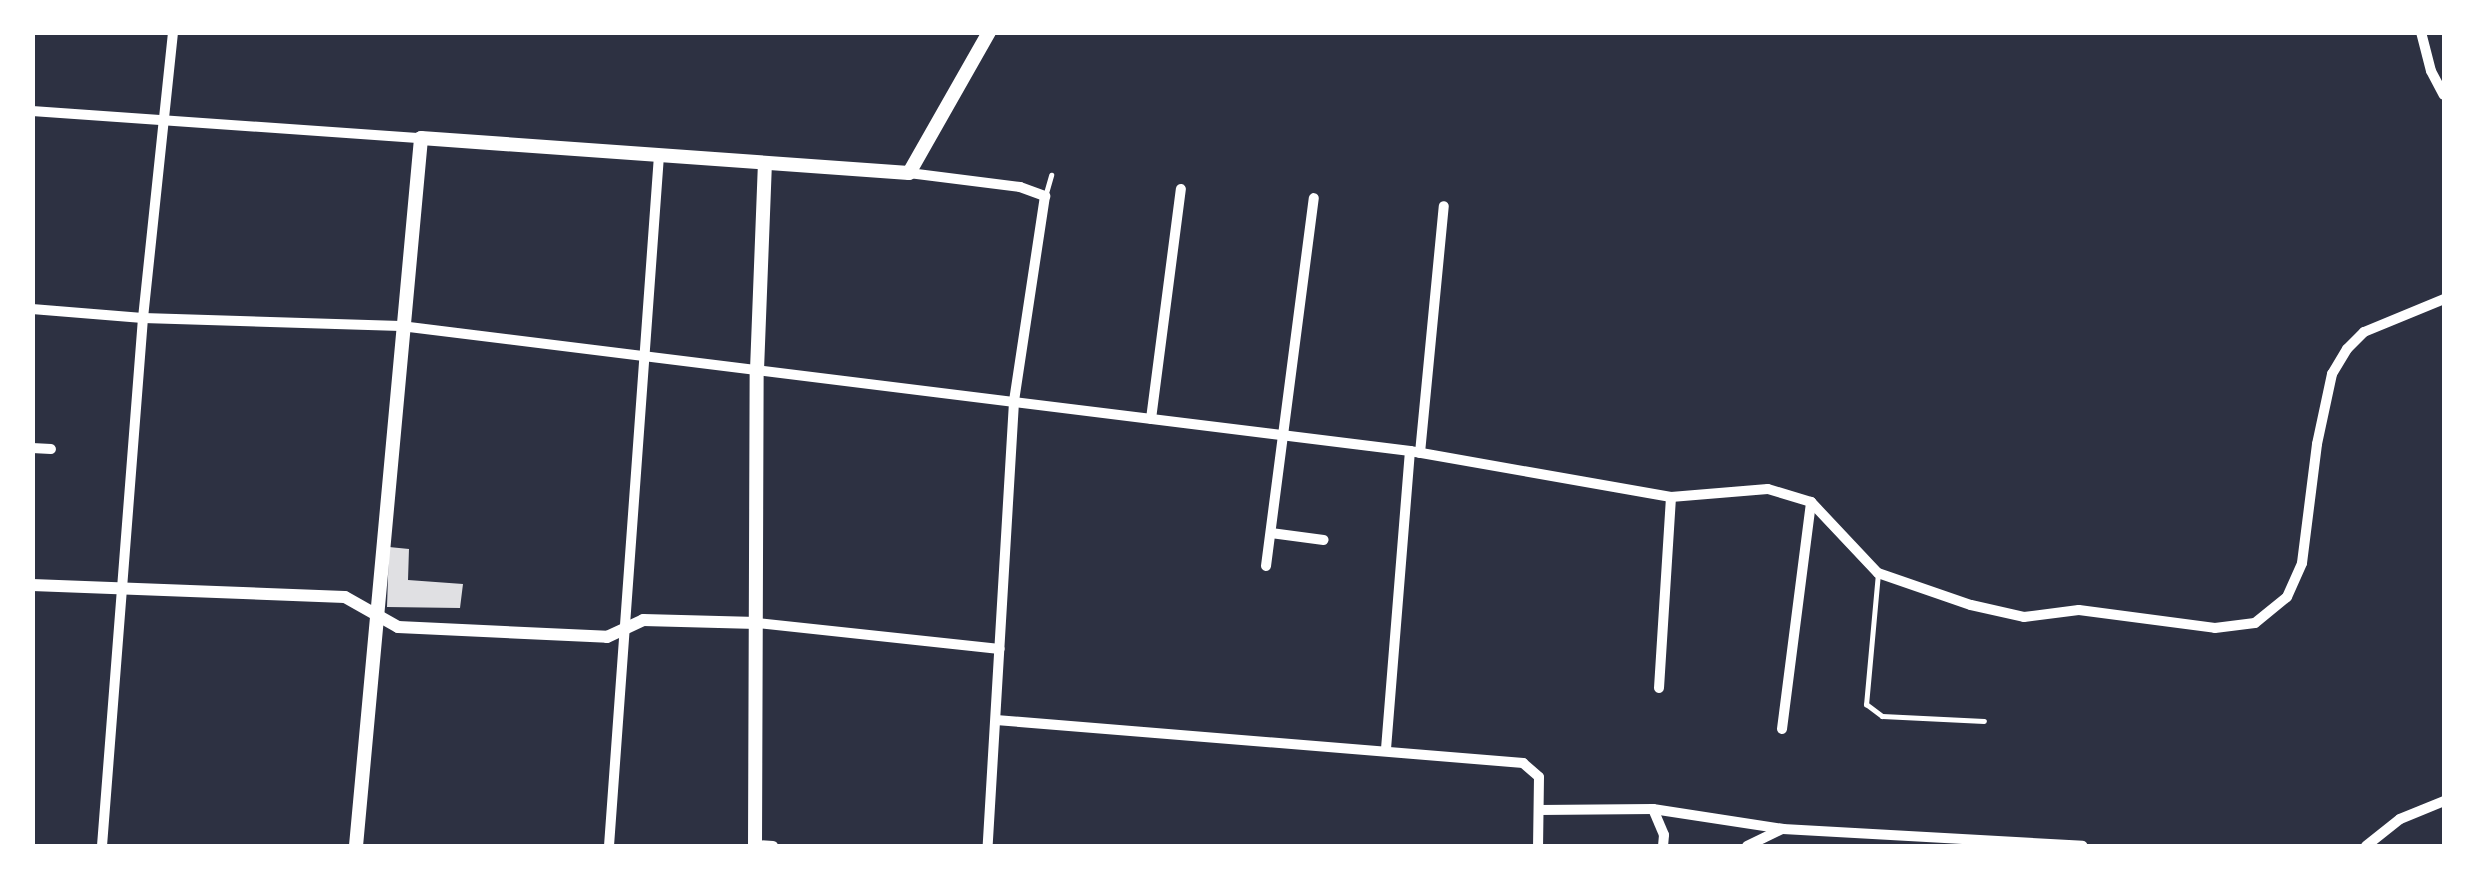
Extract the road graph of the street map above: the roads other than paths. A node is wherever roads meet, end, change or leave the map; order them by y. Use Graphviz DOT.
graph roads {
  1 [pos="173,32"];
  2 [pos="988,32"];
  3 [pos="2421,32"];
  4 [pos="2444,95"];
  5 [pos="32,110"];
  6 [pos="164,123"];
  7 [pos="420,138"];
  8 [pos="659,155"];
  9 [pos="766,165"];
  10 [pos="910,172"];
  11 [pos="1051,175"];
  12 [pos="1181,189"];
  13 [pos="1045,196"];
  14 [pos="1314,198"];
  15 [pos="1444,206"];
  16 [pos="2444,298"];
  17 [pos="32,310"];
  18 [pos="143,318"];
  19 [pos="401,326"];
  20 [pos="641,356"];
  21 [pos="757,370"];
  22 [pos="1014,402"];
  23 [pos="1151,419"];
  24 [pos="1286,436"];
  25 [pos="32,448"];
  26 [pos="51,450"];
  27 [pos="1415,452"];
  28 [pos="1671,497"];
  29 [pos="1810,502"];
  30 [pos="1271,533"];
  31 [pos="1324,540"];
  32 [pos="1266,566"];
  33 [pos="1878,574"];
  34 [pos="32,584"];
  35 [pos="121,587"];
  36 [pos="375,613"];
  37 [pos="757,622"];
  38 [pos="624,628"];
  39 [pos="1000,650"];
  40 [pos="1659,688"];
  41 [pos="996,720"];
  42 [pos="1984,722"];
  43 [pos="1782,729"];
  44 [pos="1386,750"];
  45 [pos="2444,801"];
  46 [pos="1653,809"];
  47 [pos="1539,810"];
  48 [pos="1783,829"];
  49 [pos="102,846"];
  50 [pos="356,846"];
  51 [pos="608,846"];
  52 [pos="755,846"];
  53 [pos="773,846"];
  54 [pos="988,846"];
  55 [pos="1538,846"];
  56 [pos="1663,846"];
  57 [pos="1747,846"];
  58 [pos="2083,846"];
  59 [pos="2366,846"];
  1 -- 6 [label="street"];
  2 -- 10 [label="main road"];
  3 -- 4 [label="street"];
  5 -- 6 [label="street"];
  6 -- 7 [label="street"];
  6 -- 18 [label="street"];
  7 -- 8 [label="main road"];
  7 -- 19 [label="main road"];
  8 -- 9 [label="main road"];
  8 -- 20 [label="street"];
  9 -- 10 [label="main road"];
  9 -- 21 [label="main road"];
  10 -- 13 [label="street"];
  11 -- 13 [label="lane"];
  12 -- 23 [label="street"];
  13 -- 22 [label="street"];
  14 -- 24 [label="street"];
  15 -- 27 [label="street"];
  16 -- 33 [label="street"];
  17 -- 18 [label="street"];
  18 -- 19 [label="street"];
  18 -- 35 [label="street"];
  19 -- 20 [label="street"];
  19 -- 36 [label="main road"];
  20 -- 21 [label="street"];
  20 -- 38 [label="street"];
  21 -- 22 [label="street"];
  21 -- 37 [label="main road"];
  22 -- 23 [label="street"];
  22 -- 39 [label="street"];
  23 -- 24 [label="street"];
  24 -- 27 [label="street"];
  24 -- 30 [label="street"];
  25 -- 26 [label="street"];
  27 -- 28 [label="street"];
  27 -- 44 [label="street"];
  28 -- 29 [label="street"];
  28 -- 40 [label="street"];
  29 -- 33 [label="street"];
  29 -- 43 [label="street"];
  30 -- 31 [label="street"];
  30 -- 32 [label="street"];
  33 -- 42 [label="lane"];
  34 -- 35 [label="street"];
  35 -- 36 [label="street"];
  35 -- 49 [label="street"];
  36 -- 38 [label="street"];
  36 -- 50 [label="main road"];
  37 -- 38 [label="street"];
  37 -- 39 [label="street"];
  37 -- 52 [label="main road"];
  38 -- 51 [label="street"];
  39 -- 41 [label="street"];
  41 -- 44 [label="street"];
  41 -- 54 [label="street"];
  44 -- 47 [label="street"];
  45 -- 59 [label="street"];
  46 -- 47 [label="street"];
  46 -- 48 [label="street"];
  46 -- 56 [label="street"];
  47 -- 55 [label="street"];
  48 -- 57 [label="street"];
  48 -- 58 [label="street"];
  52 -- 53 [label="street"];
}
